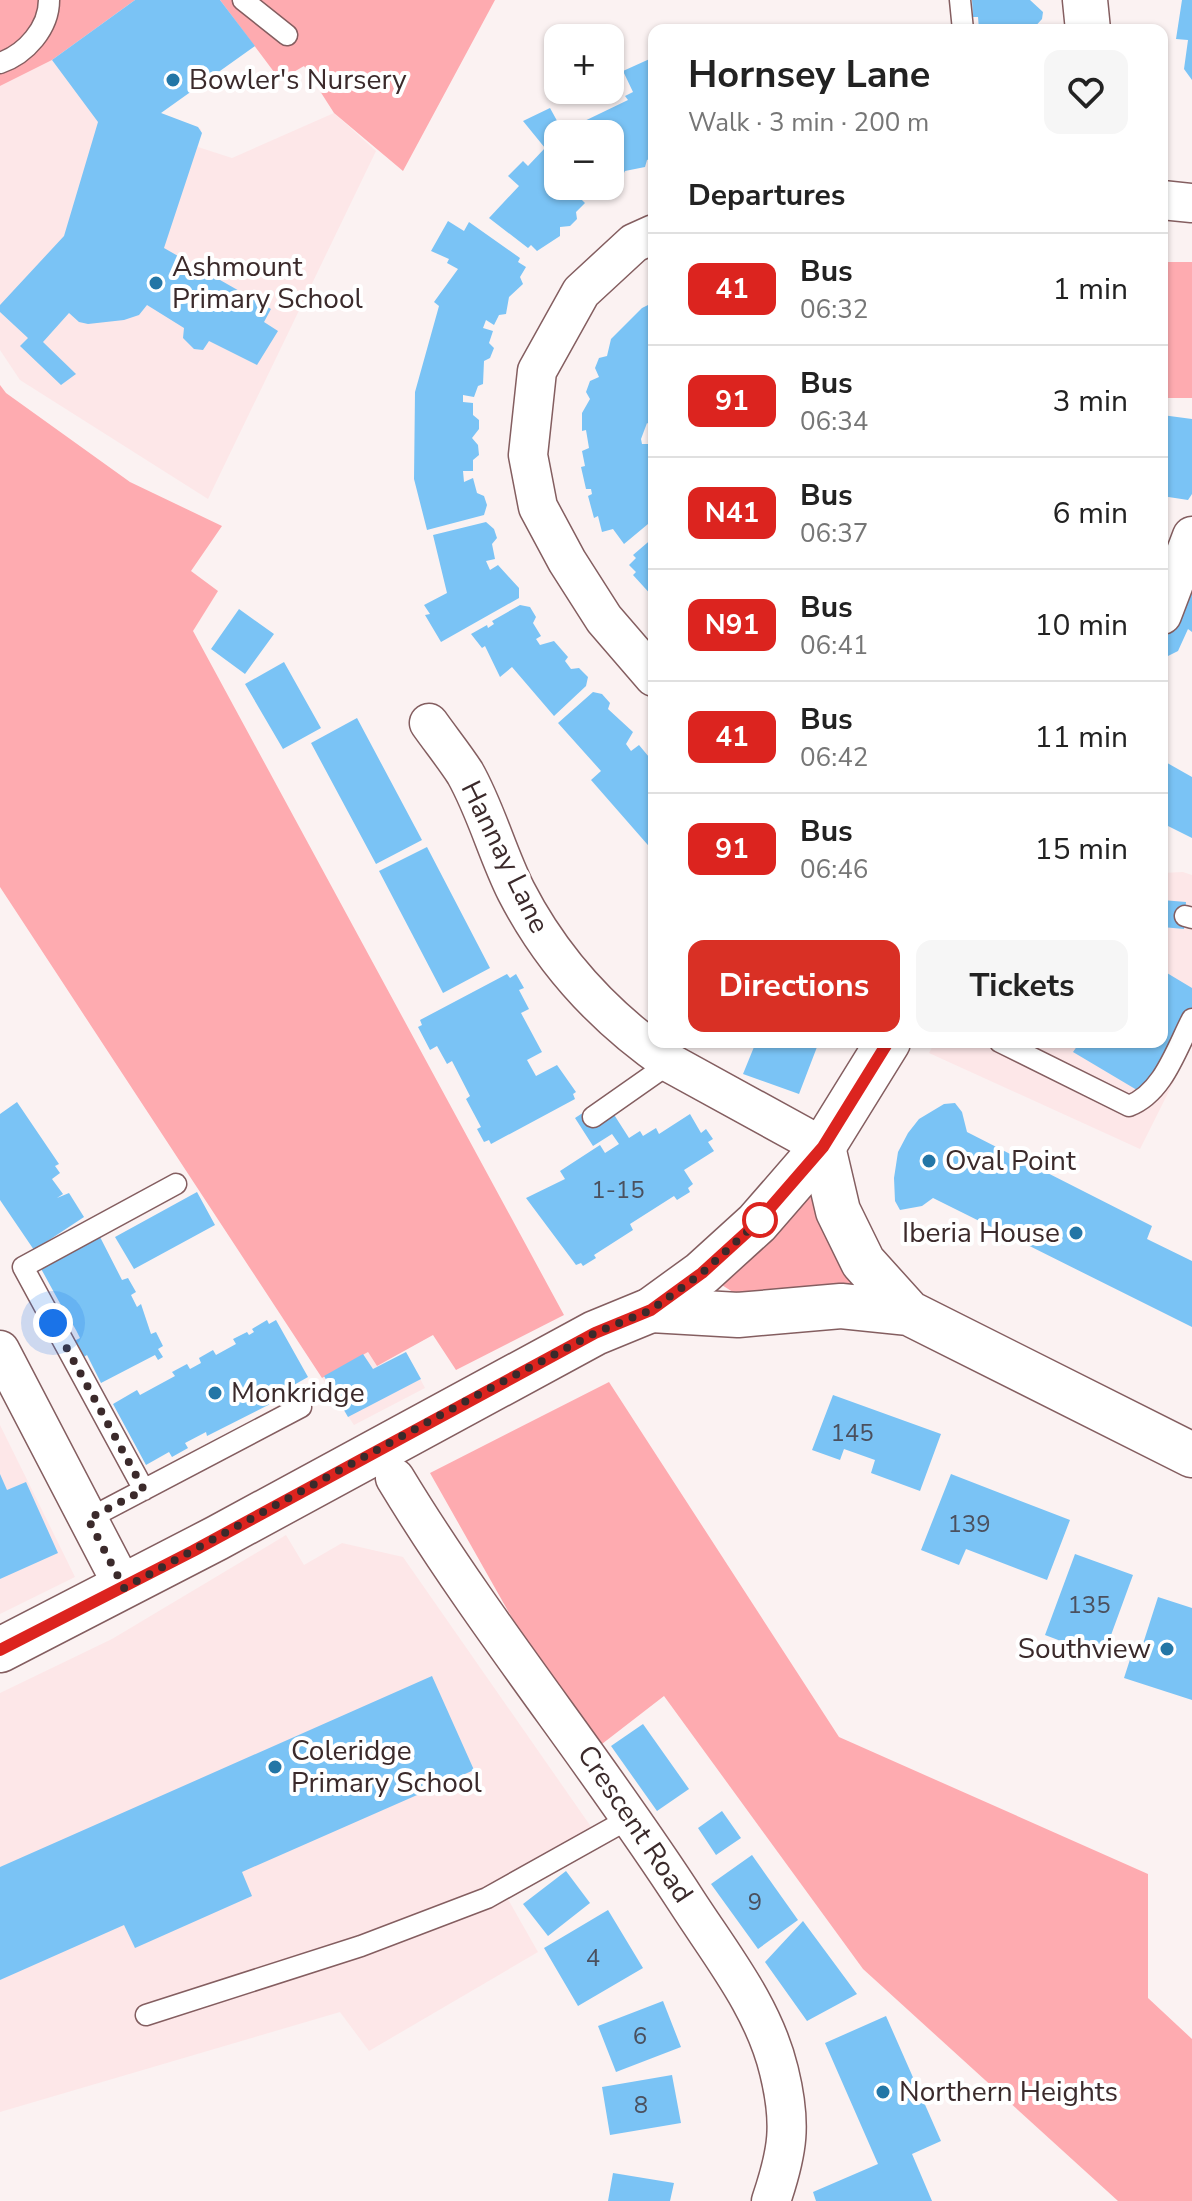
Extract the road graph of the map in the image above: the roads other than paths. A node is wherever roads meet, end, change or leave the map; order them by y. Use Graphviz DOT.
graph roads {
  1 [pos="49,0"];
  2 [pos="243,0"];
  3 [pos="960,0"];
  4 [pos="1085,0"];
  5 [pos="962,24"];
  6 [pos="1087,24"];
  7 [pos="287,35"];
  8 [pos="0,63"];
  9 [pos="1168,201"];
  10 [pos="1192,203"];
  11 [pos="648,237"];
  12 [pos="1192,536"];
  13 [pos="1168,599"];
  14 [pos="648,670"];
  15 [pos="429,723"];
  16 [pos="1192,1019"];
  17 [pos="648,1047"];
  18 [pos="649,1048"];
  19 [pos="884,1048"];
  20 [pos="1030,1049"];
  21 [pos="670,1063"];
  22 [pos="593,1117"];
  23 [pos="823,1147"];
  24 [pos="176,1184"];
  25 [pos="702,1273"];
  26 [pos="651,1310"];
  27 [pos="797,1310"];
  28 [pos="909,1313"];
  29 [pos="0,1350"];
  30 [pos="301,1407"];
  31 [pos="1192,1455"];
  32 [pos="395,1478"];
  33 [pos="144,1490"];
  34 [pos="88,1519"];
  35 [pos="124,1588"];
  36 [pos="0,1650"];
  37 [pos="632,1817"];
  38 [pos="146,2015"];
  39 [pos="771,2201"];
  1 -- 8 [label="lane"];
  2 -- 7 [label="lane"];
  3 -- 5 [label="lane"];
  4 -- 6 [label="main road"];
  9 -- 10 [label="street"];
  11 -- 14 [label="street"];
  12 -- 13 [label="street"];
  15 -- 17 [label="street, Hannay Lane"];
  16 -- 20 [label="lane"];
  18 -- 21 [label="street, Hannay Lane"];
  19 -- 23 [label="main road"];
  21 -- 22 [label="lane"];
  21 -- 23 [label="street, Hannay Lane"];
  23 -- 25 [label="main road"];
  23 -- 28 [label="main road"];
  24 -- 33 [label="lane"];
  25 -- 26 [label="main road"];
  25 -- 27 [label="main road"];
  26 -- 27 [label="main road"];
  26 -- 35 [label="main road"];
  27 -- 28 [label="main road"];
  28 -- 31 [label="main road"];
  29 -- 34 [label="street"];
  30 -- 33 [label="lane"];
  32 -- 37 [label="street, Crescent Road"];
  33 -- 34 [label="lane"];
  34 -- 35 [label="street"];
  35 -- 36 [label="main road"];
  37 -- 38 [label="lane"];
  37 -- 39 [label="street, Crescent Road"];
}
